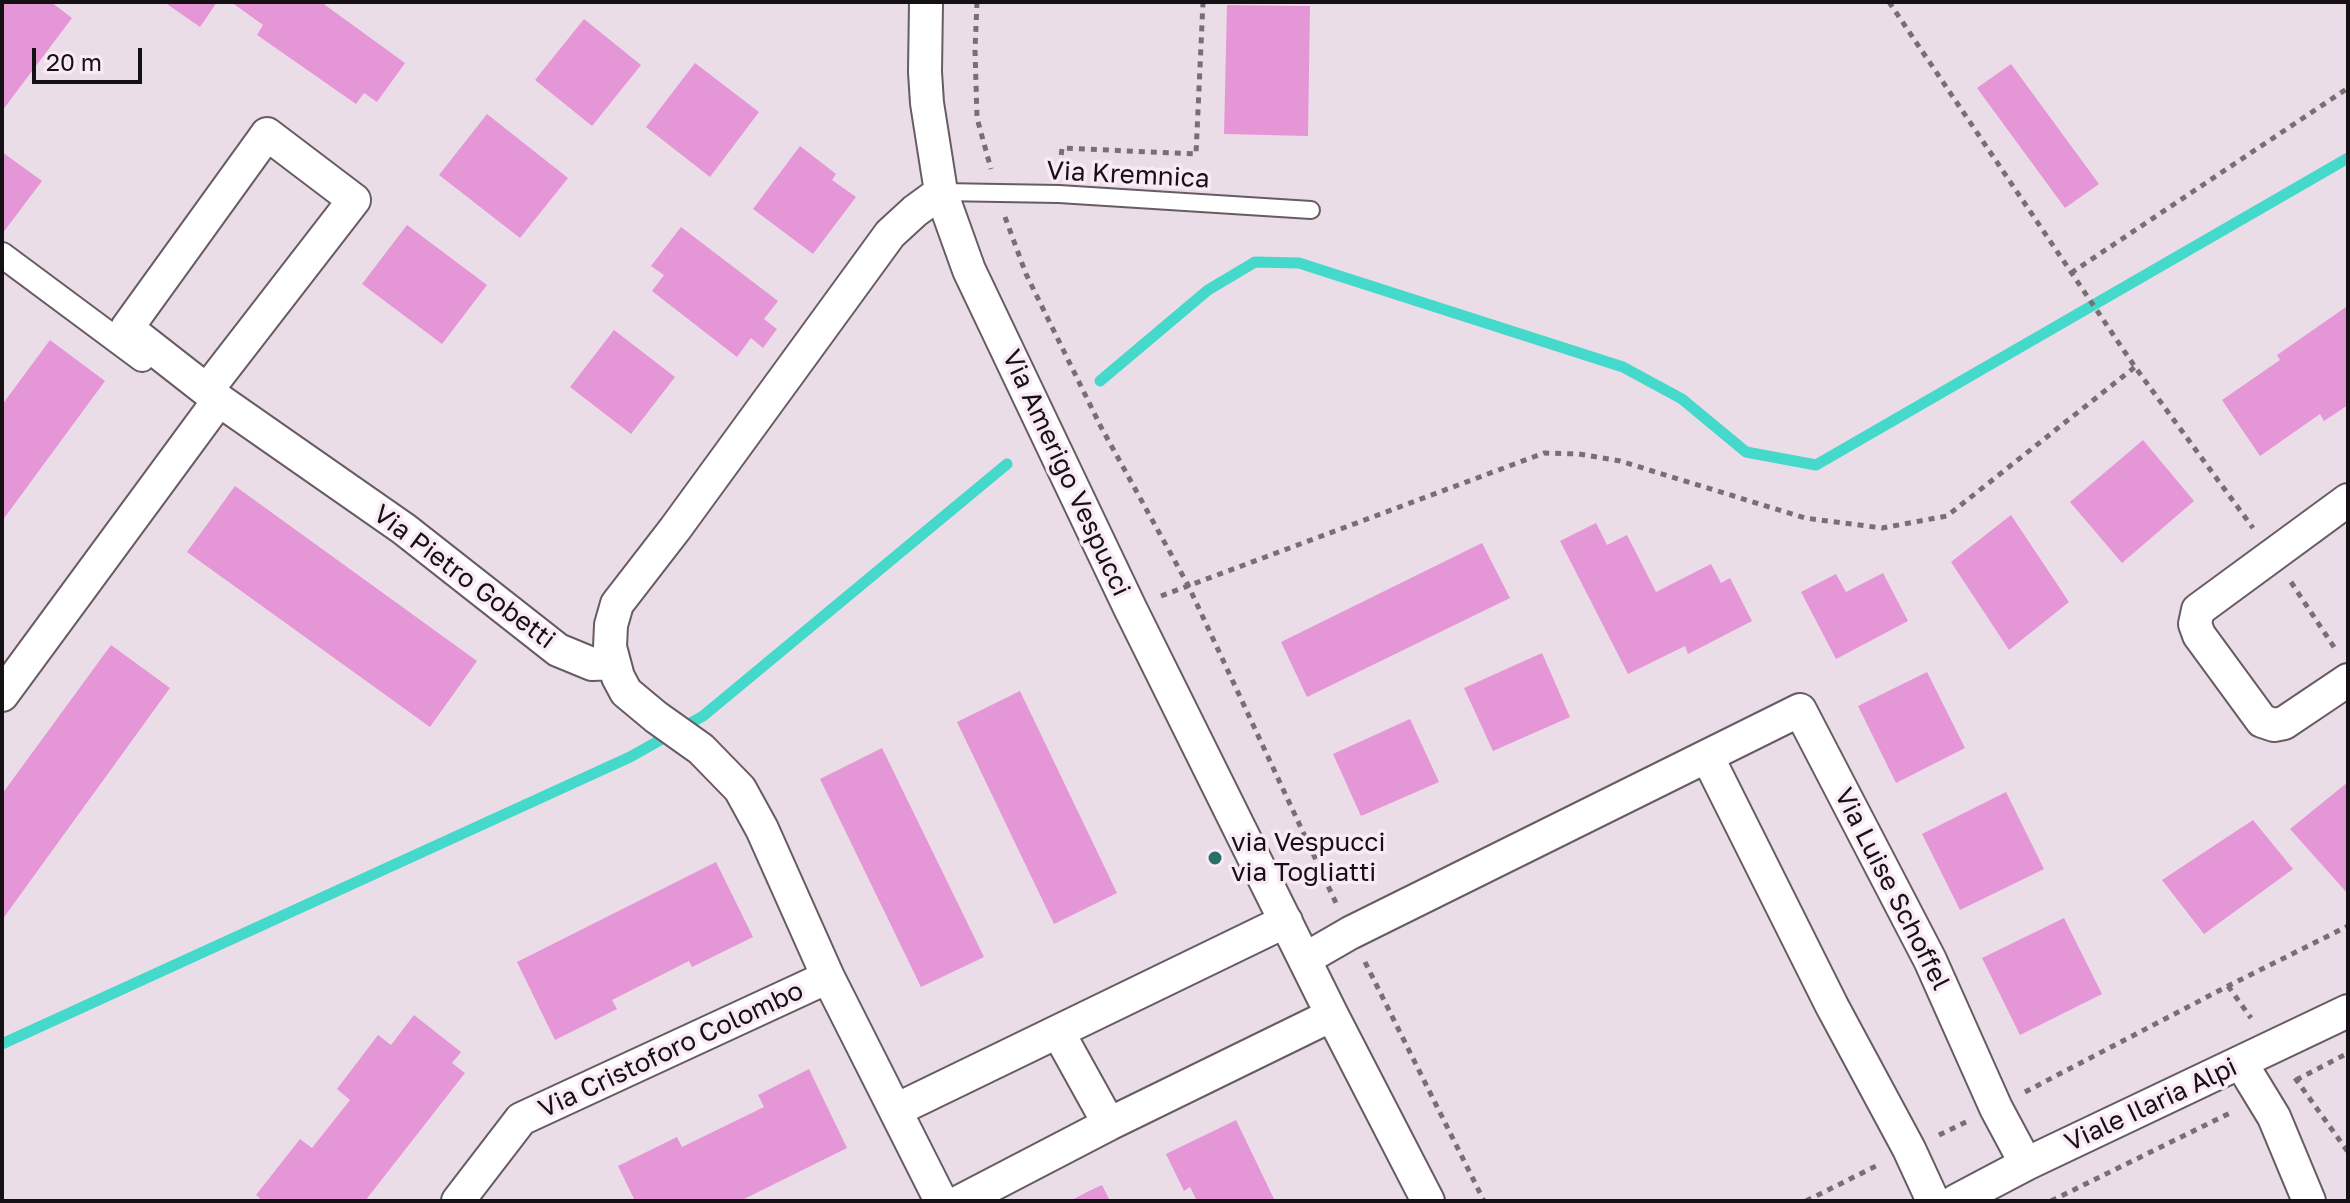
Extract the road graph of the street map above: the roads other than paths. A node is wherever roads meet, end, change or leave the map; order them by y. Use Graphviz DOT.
graph roads {
  1 [pos="926,2"];
  2 [pos="941,192"];
  3 [pos="1311,210"];
  4 [pos="2,255"];
  5 [pos="213,400"];
  6 [pos="2348,500"];
  7 [pos="614,663"];
  8 [pos="2344,667"];
  9 [pos="2,695"];
  10 [pos="1707,756"];
  11 [pos="1286,921"];
  12 [pos="1305,959"];
  13 [pos="828,977"];
  14 [pos="2348,1011"];
  15 [pos="1332,1015"];
  16 [pos="1058,1032"];
  17 [pos="2241,1063"];
  18 [pos="896,1110"];
  19 [pos="1109,1124"];
  20 [pos="2026,1164"];
  21 [pos="458,1201"];
  22 [pos="941,1201"];
  23 [pos="961,1201"];
  24 [pos="1428,1201"];
  25 [pos="1933,1201"];
  26 [pos="1956,1201"];
  27 [pos="2309,1201"];
  1 -- 2 [label="street, Via Amerigo Vespucci"];
  2 -- 3 [label="lane, Via Kremnica"];
  2 -- 7 [label="street"];
  2 -- 11 [label="street, Via Amerigo Vespucci"];
  4 -- 5 [label="street"];
  5 -- 5 [label="street"];
  5 -- 7 [label="street, Via Pietro Gobetti"];
  5 -- 9 [label="street"];
  6 -- 8 [label="street"];
  7 -- 13 [label="street"];
  10 -- 12 [label="street, Via Luise Schoffel"];
  10 -- 20 [label="street, Via Luise Schoffel"];
  10 -- 25 [label="street"];
  11 -- 12 [label="street, Via Amerigo Vespucci"];
  11 -- 16 [label="street"];
  12 -- 15 [label="street, Via Amerigo Vespucci"];
  13 -- 18 [label="street"];
  13 -- 21 [label="street, Via Cristoforo Colombo"];
  14 -- 17 [label="street, Viale Ilaria Alpi"];
  15 -- 19 [label="street"];
  15 -- 24 [label="street, Via Amerigo Vespucci"];
  16 -- 18 [label="street"];
  16 -- 19 [label="street"];
  17 -- 20 [label="street, Viale Ilaria Alpi"];
  17 -- 27 [label="street"];
  18 -- 22 [label="street"];
  19 -- 23 [label="street"];
  20 -- 26 [label="street, Viale Ilaria Alpi"];
}
